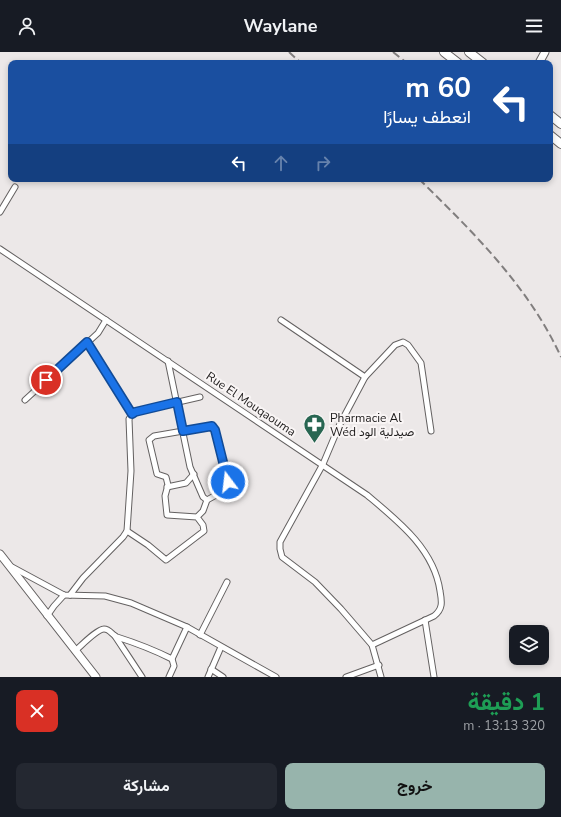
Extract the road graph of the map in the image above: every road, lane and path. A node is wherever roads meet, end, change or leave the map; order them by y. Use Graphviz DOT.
graph roads {
  1 [pos="444,52"];
  2 [pos="469,52"];
  3 [pos="454,60"];
  4 [pos="479,60"];
  5 [pos="553,117"];
  6 [pos="561,124"];
  7 [pos="553,137"];
  8 [pos="561,144"];
  9 [pos="15,188"];
  10 [pos="0,212"];
  11 [pos="0,249"];
  12 [pos="106,320"];
  13 [pos="281,320"];
  14 [pos="87,342"];
  15 [pos="168,361"];
  16 [pos="365,377"];
  17 [pos="200,397"];
  18 [pos="25,400"];
  19 [pos="177,402"];
  20 [pos="132,414"];
  21 [pos="183,431"];
  22 [pos="431,431"];
  23 [pos="323,464"];
  24 [pos="194,474"];
  25 [pos="167,487"];
  26 [pos="207,500"];
  27 [pos="197,517"];
  28 [pos="127,531"];
  29 [pos="0,554"];
  30 [pos="12,567"];
  31 [pos="227,582"];
  32 [pos="64,595"];
  33 [pos="70,595"];
  34 [pos="47,616"];
  35 [pos="425,620"];
  36 [pos="187,627"];
  37 [pos="200,635"];
  38 [pos="115,636"];
  39 [pos="372,645"];
  40 [pos="221,647"];
  41 [pos="75,651"];
  42 [pos="172,659"];
  43 [pos="379,665"];
  44 [pos="211,669"];
  45 [pos="96,677"];
  46 [pos="142,677"];
  47 [pos="169,677"];
  48 [pos="208,677"];
  49 [pos="222,677"];
  50 [pos="276,677"];
  51 [pos="346,677"];
  52 [pos="381,677"];
  53 [pos="434,677"];
  1 -- 3 [label="main road"];
  2 -- 4 [label="main road"];
  5 -- 6 [label="main road"];
  7 -- 8 [label="main road"];
  9 -- 10 [label="street"];
  11 -- 12 [label="street, Rue El Mouqaouma"];
  12 -- 14 [label="street"];
  12 -- 15 [label="street, Rue El Mouqaouma"];
  13 -- 16 [label="street"];
  14 -- 18 [label="street"];
  14 -- 20 [label="street"];
  15 -- 19 [label="street"];
  15 -- 23 [label="street, Rue El Mouqaouma"];
  16 -- 22 [label="street"];
  16 -- 23 [label="street"];
  17 -- 19 [label="street"];
  19 -- 20 [label="street"];
  19 -- 21 [label="street"];
  20 -- 28 [label="street"];
  21 -- 24 [label="street"];
  21 -- 25 [label="street"];
  21 -- 26 [label="street"];
  23 -- 35 [label="street, Rue El Mouqaouma"];
  23 -- 39 [label="street"];
  24 -- 25 [label="street"];
  24 -- 26 [label="street"];
  25 -- 27 [label="street"];
  26 -- 27 [label="street"];
  27 -- 28 [label="street"];
  28 -- 33 [label="street"];
  29 -- 30 [label="main road"];
  30 -- 32 [label="street"];
  30 -- 34 [label="main road"];
  31 -- 37 [label="street"];
  32 -- 33 [label="street"];
  32 -- 34 [label="street"];
  33 -- 36 [label="street"];
  34 -- 41 [label="main road"];
  35 -- 39 [label="street, Rue El Mouqaouma"];
  35 -- 53 [label="street"];
  36 -- 37 [label="street"];
  36 -- 42 [label="street"];
  37 -- 40 [label="street"];
  38 -- 41 [label="street"];
  38 -- 42 [label="street"];
  38 -- 46 [label="street"];
  39 -- 43 [label="street"];
  40 -- 44 [label="street"];
  40 -- 50 [label="street"];
  41 -- 45 [label="main road"];
  42 -- 47 [label="street"];
  43 -- 51 [label="street"];
  43 -- 52 [label="street"];
  44 -- 48 [label="street"];
  44 -- 49 [label="street"];
}
